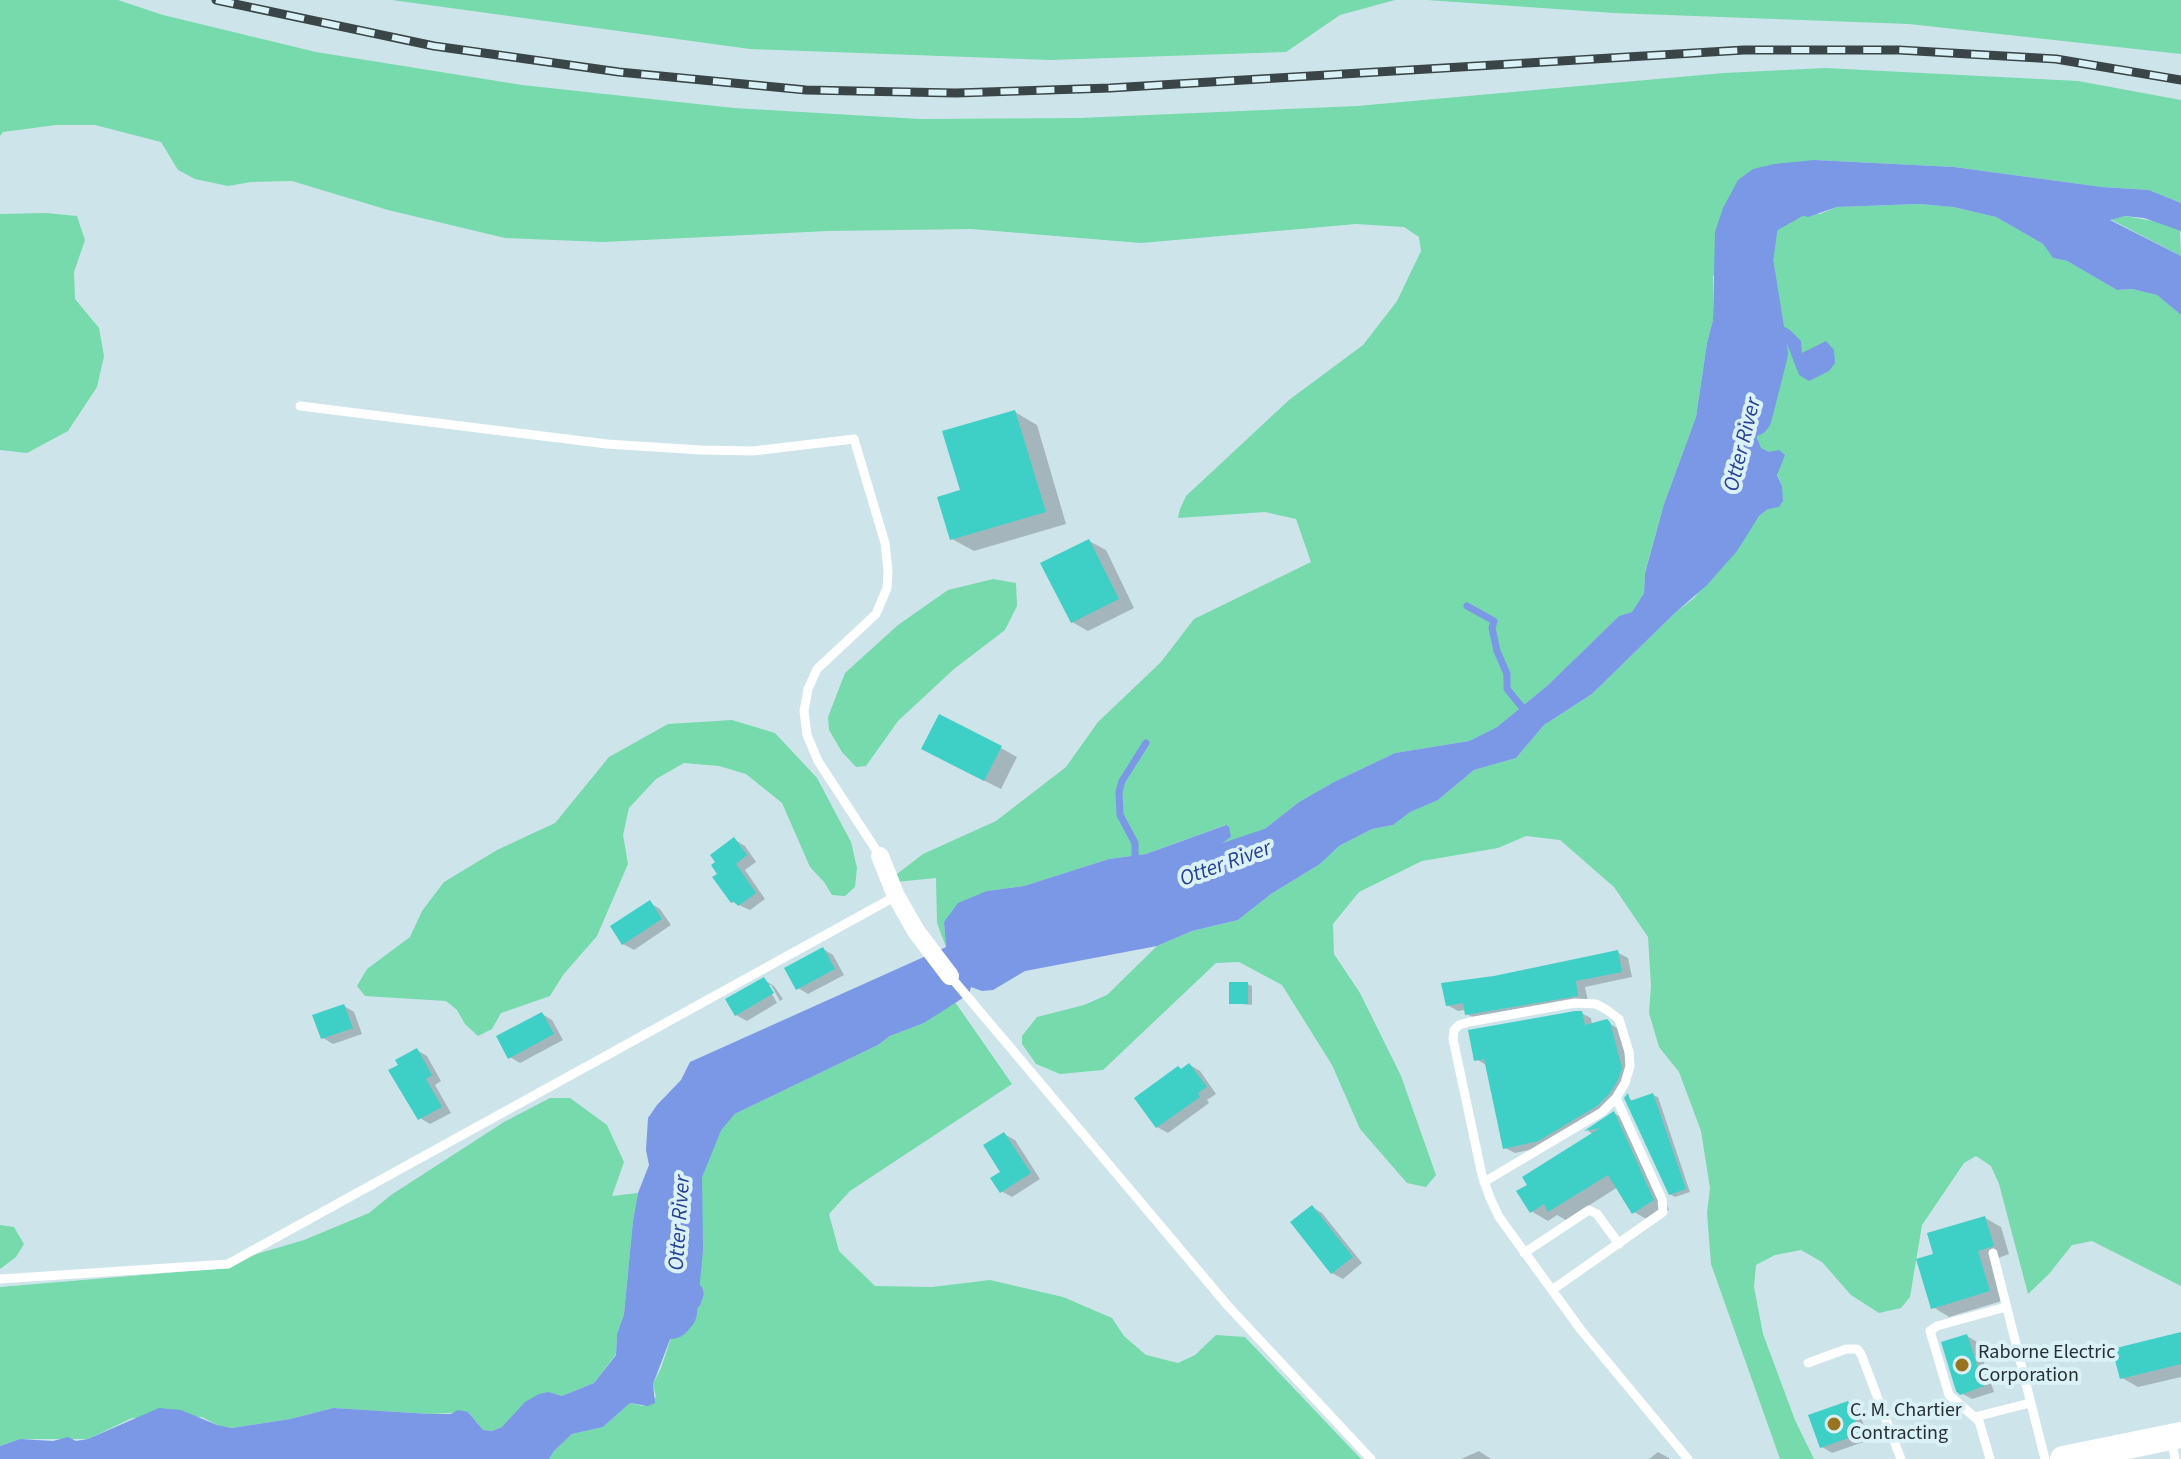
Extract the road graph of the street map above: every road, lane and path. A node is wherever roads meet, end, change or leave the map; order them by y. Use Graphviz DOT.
graph roads {
  1 [pos="300,406"];
  2 [pos="880,856"];
  3 [pos="896,896"];
  4 [pos="950,976"];
  5 [pos="1616,1098"];
  6 [pos="1484,1182"];
  7 [pos="1619,1244"];
  8 [pos="1524,1253"];
  9 [pos="1993,1253"];
  10 [pos="0,1279"];
  11 [pos="1552,1290"];
  12 [pos="2006,1307"];
  13 [pos="1808,1363"];
  14 [pos="2030,1403"];
  15 [pos="1975,1417"];
  16 [pos="2175,1444"];
  17 [pos="2110,1454"];
  18 [pos="1371,1459"];
  19 [pos="1688,1459"];
  20 [pos="1901,1459"];
  21 [pos="1990,1459"];
  22 [pos="2045,1459"];
  23 [pos="2063,1459"];
  1 -- 2 [label="lane"];
  2 -- 3 [label="street"];
  3 -- 4 [label="street"];
  3 -- 10 [label="lane"];
  4 -- 18 [label="lane"];
  5 -- 6 [label="lane"];
  5 -- 6 [label="lane"];
  5 -- 7 [label="lane"];
  6 -- 8 [label="lane"];
  7 -- 8 [label="lane"];
  7 -- 11 [label="lane"];
  8 -- 11 [label="lane"];
  9 -- 12 [label="lane"];
  11 -- 19 [label="lane"];
  12 -- 14 [label="lane"];
  12 -- 15 [label="lane"];
  13 -- 20 [label="lane"];
  14 -- 15 [label="lane"];
  14 -- 22 [label="lane"];
  15 -- 21 [label="lane"];
  16 -- 17 [label="main road"];
  17 -- 23 [label="main road"];
}
